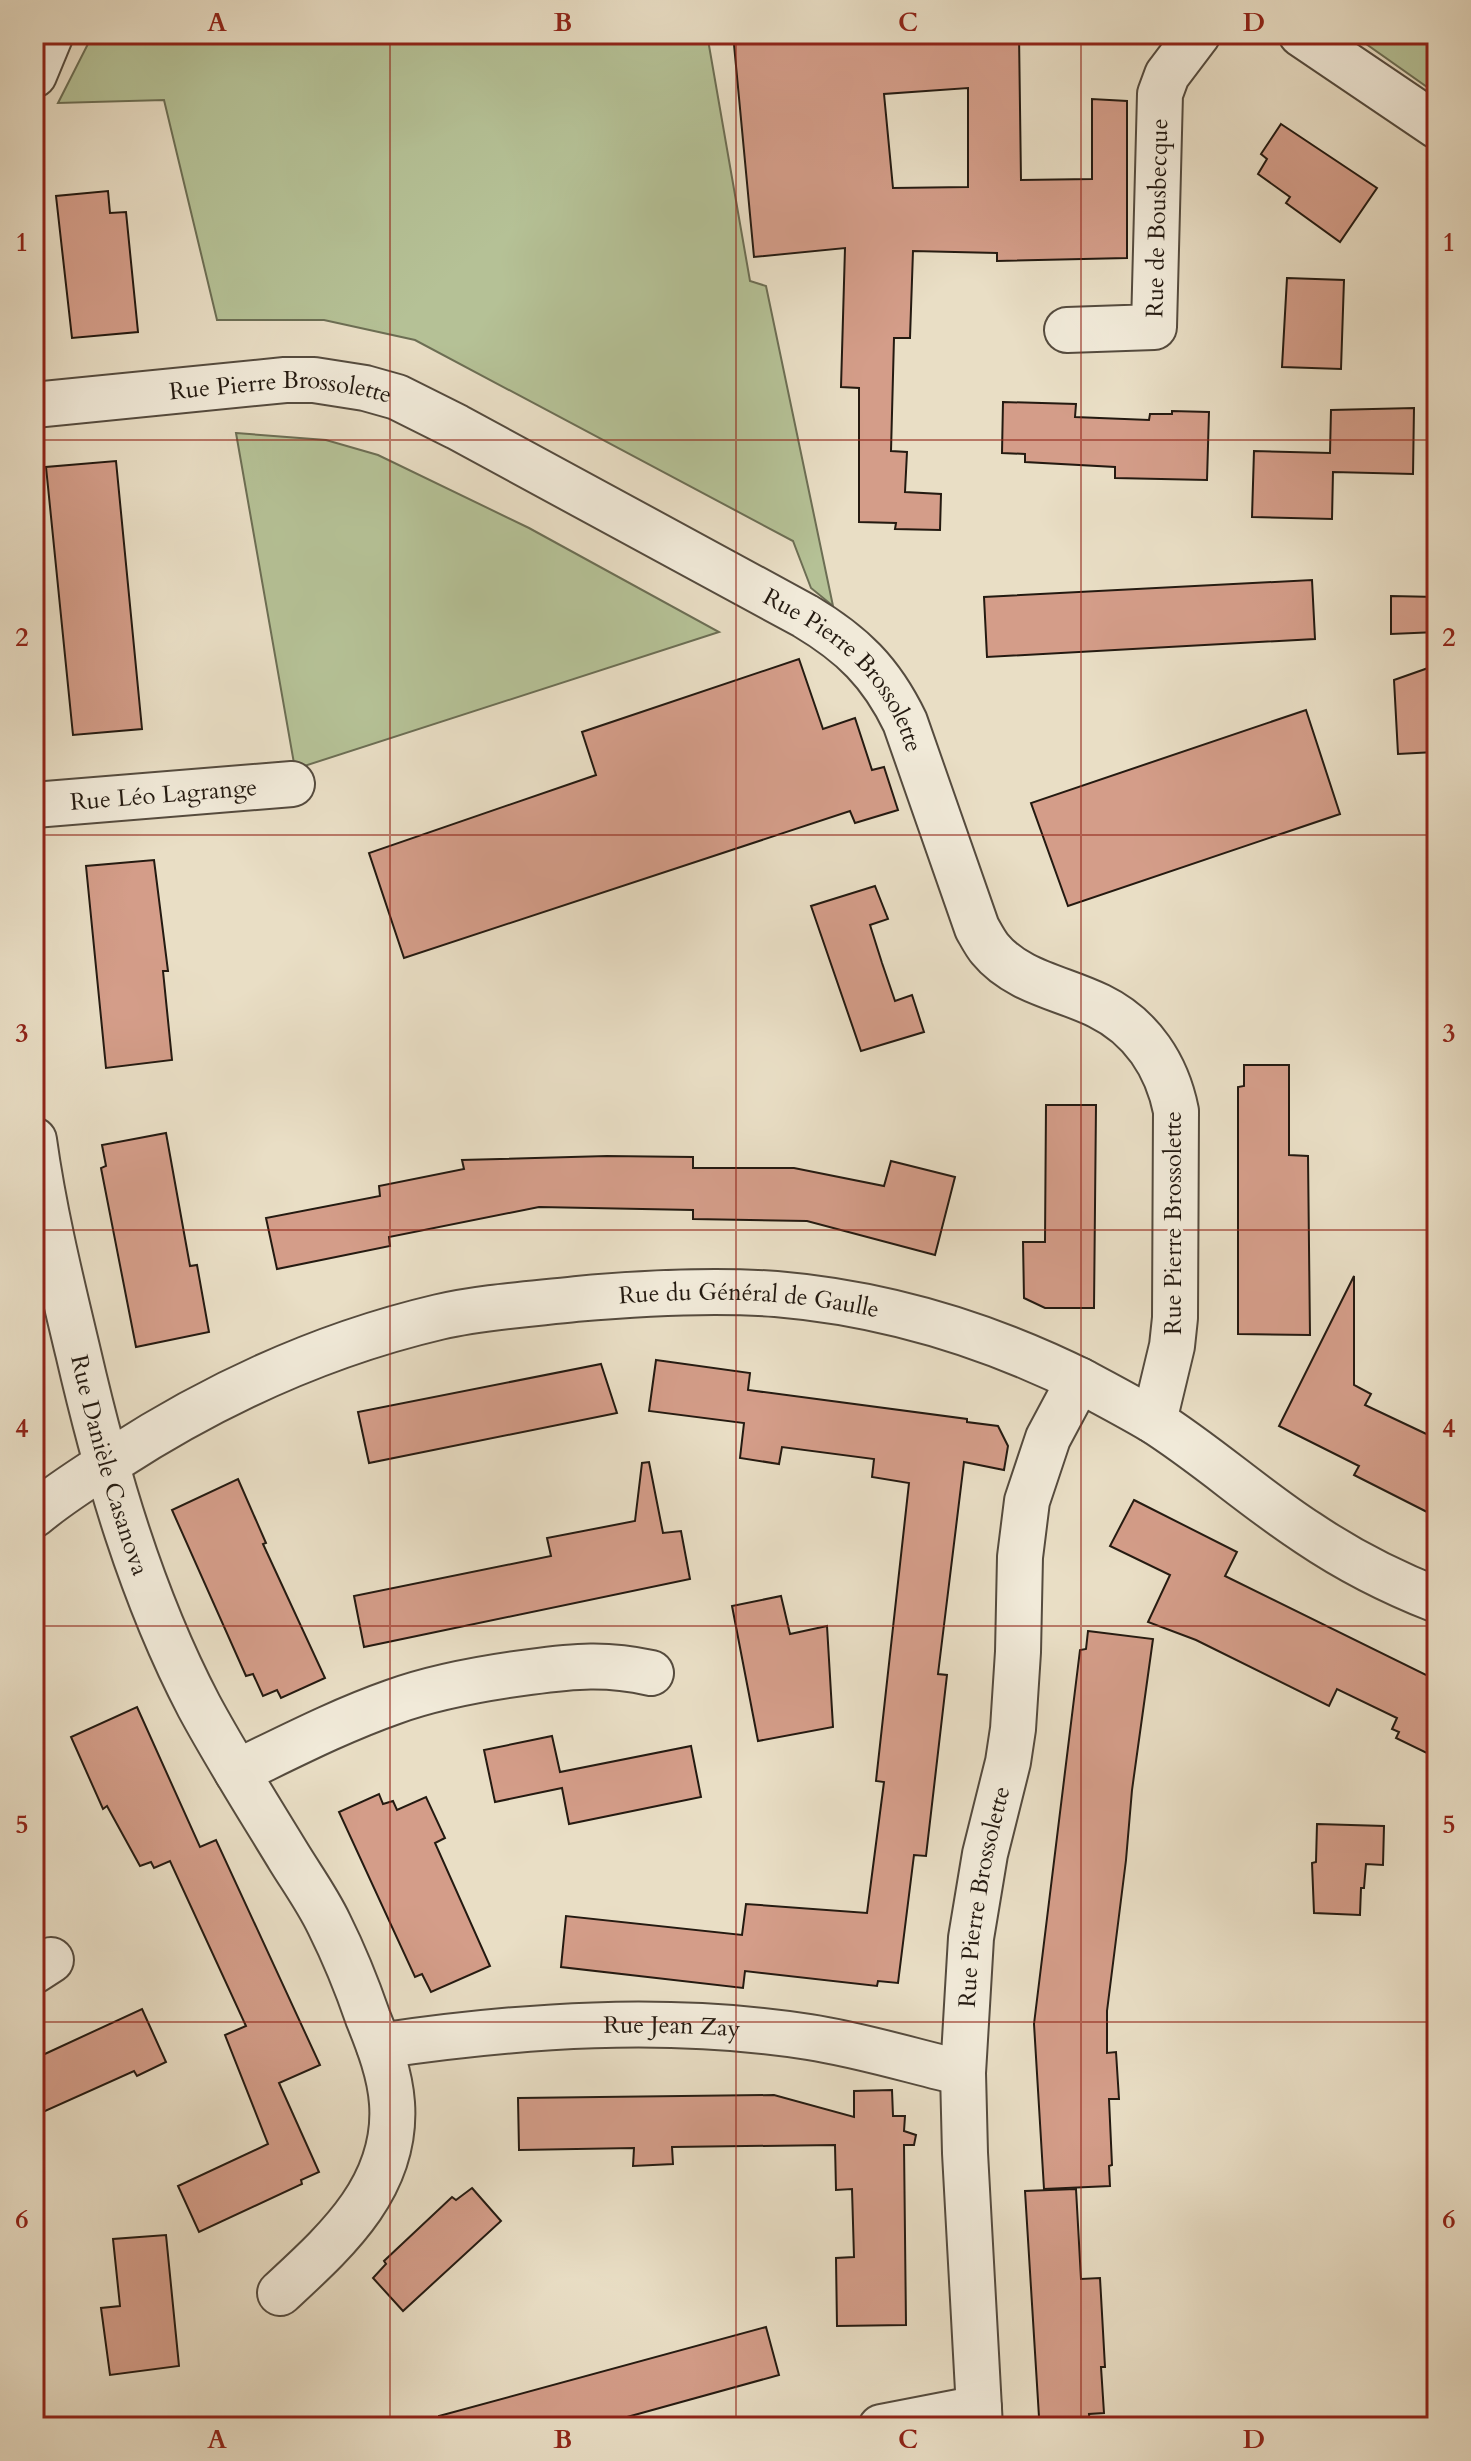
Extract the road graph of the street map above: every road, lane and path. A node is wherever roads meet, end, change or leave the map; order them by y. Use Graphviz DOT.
graph roads {
  1 [pos="51,34"];
  2 [pos="1198,34"];
  3 [pos="1301,34"];
  4 [pos="34,75"];
  5 [pos="1437,126"];
  6 [pos="1067,330"];
  7 [pos="34,405"];
  8 [pos="292,784"];
  9 [pos="34,805"];
  10 [pos="34,1140"];
  11 [pos="1079,1380"];
  12 [pos="1154,1421"];
  13 [pos="106,1464"];
  14 [pos="34,1515"];
  15 [pos="1437,1600"];
  16 [pos="651,1673"];
  17 [pos="237,1772"];
  18 [pos="379,2046"];
  19 [pos="963,2073"];
  20 [pos="280,2293"];
  21 [pos="980,2418"];
  22 [pos="881,2427"];
  1 -- 4 [label="street"];
  2 -- 6 [label="street, Rue de Bousbecque"];
  3 -- 5 [label="street"];
  7 -- 12 [label="street, Rue Pierre Brossolette"];
  8 -- 9 [label="street, Rue Léo Lagrange"];
  10 -- 13 [label="street, Rue Danièle Casanova"];
  11 -- 12 [label="street, Rue du Général de Gaulle"];
  11 -- 13 [label="street, Rue du Général de Gaulle"];
  11 -- 19 [label="street, Rue Pierre Brossolette"];
  12 -- 15 [label="street, Rue du Général de Gaulle"];
  13 -- 14 [label="street, Rue du Général de Gaulle"];
  13 -- 17 [label="street, Rue Danièle Casanova"];
  16 -- 17 [label="street"];
  17 -- 18 [label="street, Rue Danièle Casanova"];
  18 -- 19 [label="street, Rue Jean Zay"];
  18 -- 20 [label="street, Rue Danièle Casanova"];
  19 -- 21 [label="street, Rue Pierre Brossolette"];
  21 -- 22 [label="street"];
}
